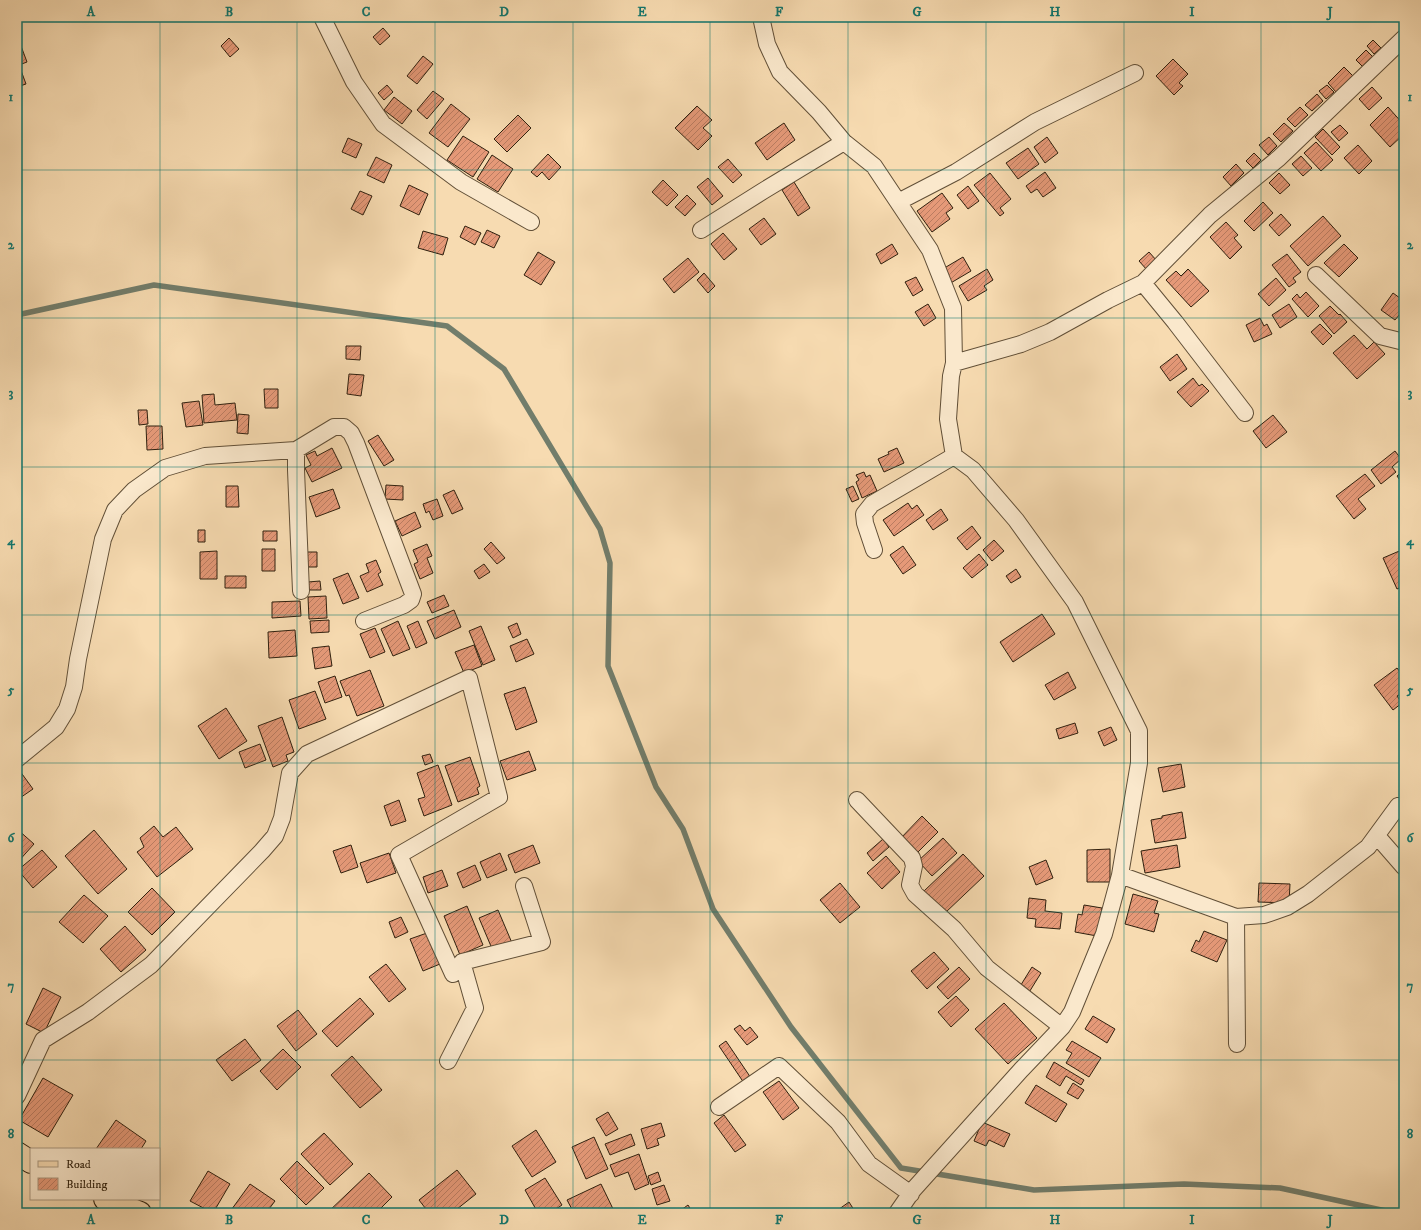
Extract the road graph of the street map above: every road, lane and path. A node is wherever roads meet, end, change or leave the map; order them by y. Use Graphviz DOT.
graph roads {
  1 [pos="322,17"];
  2 [pos="761,17"];
  3 [pos="1404,38"];
  4 [pos="1135,73"];
  5 [pos="844,142"];
  6 [pos="898,202"];
  7 [pos="531,222"];
  8 [pos="701,230"];
  9 [pos="1316,275"];
  10 [pos="1143,283"];
  11 [pos="1404,341"];
  12 [pos="954,363"];
  13 [pos="1245,413"];
  14 [pos="296,450"];
  15 [pos="954,456"];
  16 [pos="874,550"];
  17 [pos="301,591"];
  18 [pos="364,621"];
  19 [pos="17,759"];
  20 [pos="857,800"];
  21 [pos="1398,806"];
  22 [pos="1377,836"];
  23 [pos="1404,867"];
  24 [pos="1120,875"];
  25 [pos="524,886"];
  26 [pos="1236,917"];
  27 [pos="462,962"];
  28 [pos="1062,1027"];
  29 [pos="1237,1044"];
  30 [pos="448,1061"];
  31 [pos="17,1096"];
  32 [pos="719,1107"];
  33 [pos="17,1153"];
  34 [pos="30,1161"];
  35 [pos="912,1192"];
  36 [pos="108,1200"];
  37 [pos="140,1213"];
  38 [pos="897,1213"];
  1 -- 7 [label="street"];
  2 -- 5 [label="street"];
  3 -- 10 [label="street"];
  4 -- 6 [label="street"];
  5 -- 6 [label="street"];
  5 -- 8 [label="street"];
  6 -- 12 [label="street"];
  9 -- 11 [label="street"];
  10 -- 12 [label="street"];
  10 -- 13 [label="street"];
  12 -- 15 [label="street"];
  14 -- 17 [label="street"];
  14 -- 18 [label="street"];
  14 -- 19 [label="street"];
  15 -- 16 [label="street"];
  15 -- 24 [label="street"];
  20 -- 28 [label="street"];
  21 -- 22 [label="street"];
  22 -- 23 [label="street"];
  22 -- 26 [label="street"];
  24 -- 26 [label="street"];
  24 -- 28 [label="street"];
  25 -- 27 [label="street"];
  26 -- 29 [label="street"];
  27 -- 30 [label="street"];
  27 -- 31 [label="street"];
  28 -- 35 [label="street"];
  32 -- 35 [label="street"];
  33 -- 34 [label="main road"];
  35 -- 38 [label="street"];
  36 -- 37 [label="main road"];
}
